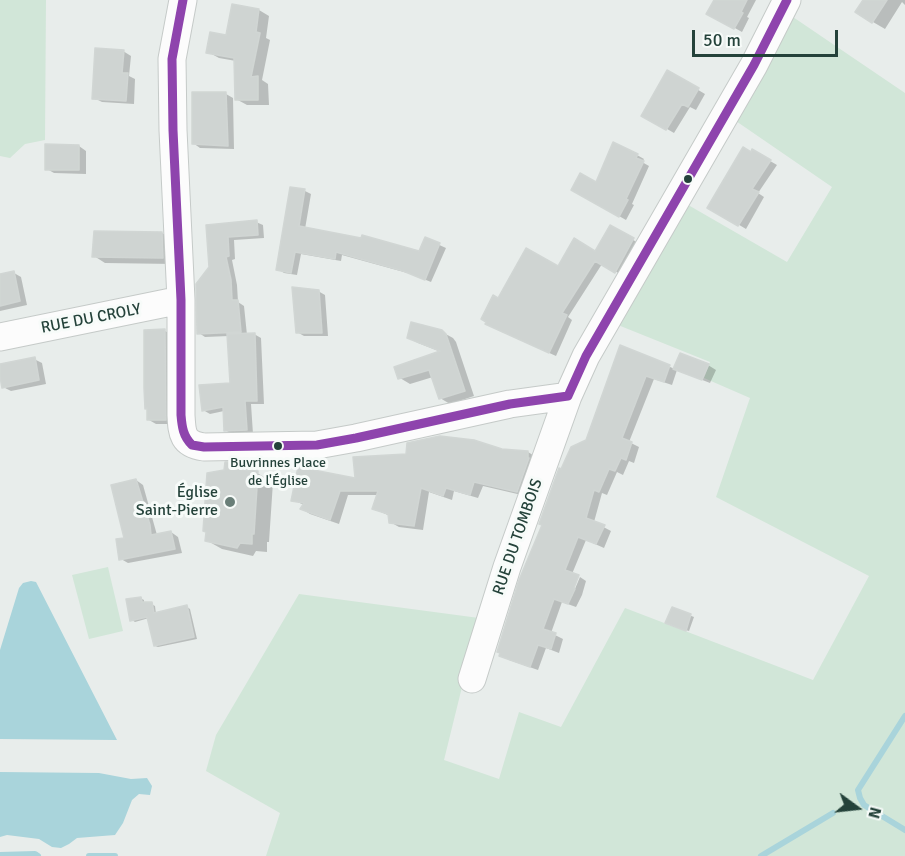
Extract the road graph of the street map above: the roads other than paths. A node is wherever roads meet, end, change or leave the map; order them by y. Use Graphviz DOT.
graph roads {
  1 [pos="183,0"];
  2 [pos="787,0"];
  3 [pos="181,300"];
  4 [pos="0,337"];
  5 [pos="568,396"];
  6 [pos="472,679"];
  1 -- 3 [label="street"];
  2 -- 5 [label="street, RUE DU TOMBOIS"];
  3 -- 4 [label="street, RUE DU CROLY"];
  3 -- 5 [label="street"];
  5 -- 6 [label="street, RUE DU TOMBOIS"];
}
